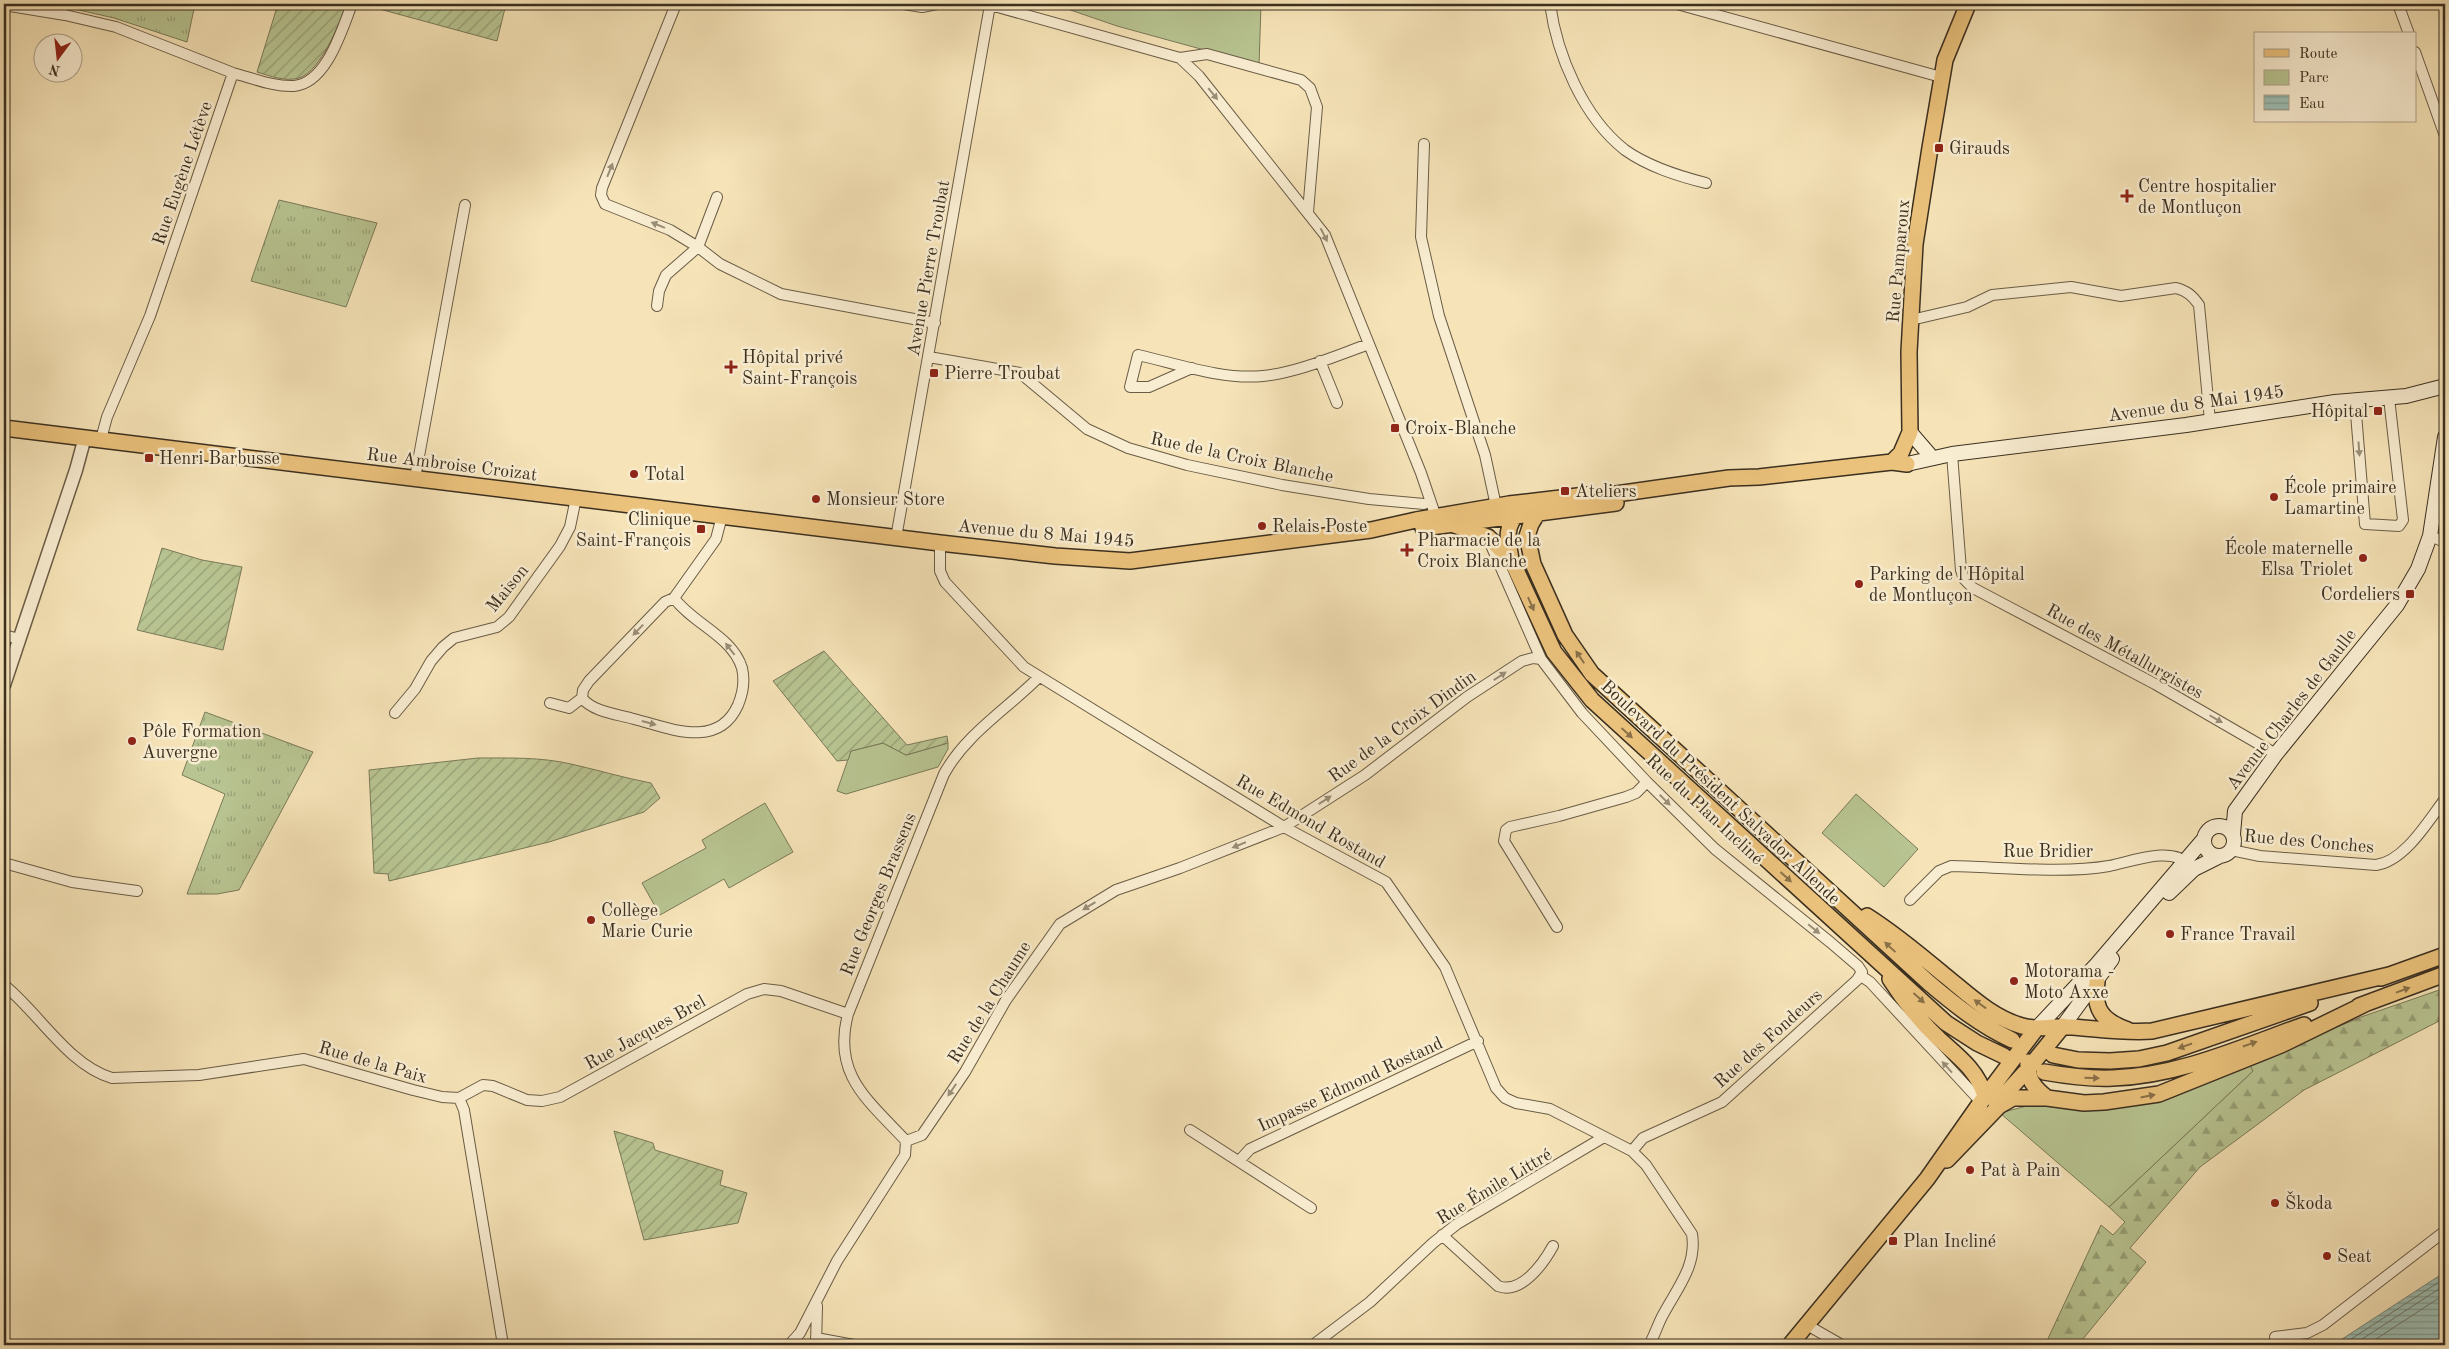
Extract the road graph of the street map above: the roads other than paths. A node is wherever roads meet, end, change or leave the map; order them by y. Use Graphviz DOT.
graph roads {
  1 [pos="352,4"];
  2 [pos="676,4"];
  3 [pos="904,4"];
  4 [pos="937,4"];
  5 [pos="989,4"];
  6 [pos="1550,4"];
  7 [pos="1677,4"];
  8 [pos="1968,4"];
  9 [pos="2398,4"];
  10 [pos="4,5"];
  11 [pos="2408,32"];
  12 [pos="2416,54"];
  13 [pos="1180,58"];
  14 [pos="233,73"];
  15 [pos="1942,76"];
  16 [pos="2441,111"];
  17 [pos="2445,136"];
  18 [pos="1424,144"];
  19 [pos="1706,182"];
  20 [pos="717,198"];
  21 [pos="465,204"];
  22 [pos="1308,212"];
  23 [pos="698,246"];
  24 [pos="657,306"];
  25 [pos="1911,320"];
  26 [pos="935,323"];
  27 [pos="1369,344"];
  28 [pos="929,358"];
  29 [pos="1320,361"];
  30 [pos="1192,368"];
  31 [pos="2445,386"];
  32 [pos="2390,398"];
  33 [pos="2355,400"];
  34 [pos="1337,404"];
  35 [pos="2210,420"];
  36 [pos="4,428"];
  37 [pos="1910,432"];
  38 [pos="85,437"];
  39 [pos="2445,437"];
  40 [pos="101,439"];
  41 [pos="1929,454"];
  42 [pos="1952,454"];
  43 [pos="1900,460"];
  44 [pos="1421,473"];
  45 [pos="1760,477"];
  46 [pos="414,478"];
  47 [pos="1602,496"];
  48 [pos="576,498"];
  49 [pos="1537,514"];
  50 [pos="722,516"];
  51 [pos="1503,517"];
  52 [pos="1431,518"];
  53 [pos="1454,524"];
  54 [pos="2430,536"];
  55 [pos="1488,537"];
  56 [pos="896,538"];
  57 [pos="2445,542"];
  58 [pos="940,543"];
  59 [pos="1511,559"];
  60 [pos="1533,564"];
  61 [pos="674,598"];
  62 [pos="4,634"];
  63 [pos="19,639"];
  64 [pos="1541,659"];
  65 [pos="1039,677"];
  66 [pos="4,685"];
  67 [pos="582,698"];
  68 [pos="550,703"];
  69 [pos="395,713"];
  70 [pos="2276,754"];
  71 [pos="1647,782"];
  72 [pos="2445,799"];
  73 [pos="2235,811"];
  74 [pos="2218,826"];
  75 [pos="1284,827"];
  76 [pos="2233,834"];
  77 [pos="2203,840"];
  78 [pos="2231,850"];
  79 [pos="2218,856"];
  80 [pos="4,863"];
  81 [pos="2190,865"];
  82 [pos="137,891"];
  83 [pos="1829,891"];
  84 [pos="1910,900"];
  85 [pos="1557,927"];
  86 [pos="2445,954"];
  87 [pos="1878,961"];
  88 [pos="2097,964"];
  89 [pos="2445,974"];
  90 [pos="2389,975"];
  91 [pos="1859,978"];
  92 [pos="2097,982"];
  93 [pos="4,985"];
  94 [pos="2367,1003"];
  95 [pos="848,1014"];
  96 [pos="2057,1027"];
  97 [pos="2029,1031"];
  98 [pos="2136,1032"];
  99 [pos="2012,1040"];
  100 [pos="1478,1041"];
  101 [pos="2053,1055"];
  102 [pos="2004,1056"];
  103 [pos="1966,1062"];
  104 [pos="2044,1072"];
  105 [pos="2014,1075"];
  106 [pos="459,1098"];
  107 [pos="2047,1098"];
  108 [pos="1982,1103"];
  109 [pos="1190,1130"];
  110 [pos="1604,1138"];
  111 [pos="906,1141"];
  112 [pos="1632,1151"];
  113 [pos="1947,1160"];
  114 [pos="1239,1161"];
  115 [pos="1927,1179"];
  116 [pos="1311,1208"];
  117 [pos="2445,1231"];
  118 [pos="1442,1236"];
  119 [pos="1553,1246"];
  120 [pos="817,1301"];
  121 [pos="1807,1325"];
  122 [pos="2275,1337"];
  123 [pos="816,1341"];
  124 [pos="503,1345"];
  125 [pos="789,1345"];
  126 [pos="854,1345"];
  127 [pos="1312,1345"];
  128 [pos="1649,1345"];
  129 [pos="1790,1345"];
  130 [pos="1842,1345"];
  1 -- 14 [label="street"];
  23 -- 2 [label="street, one-way"];
  3 -- 4 [label="street"];
  5 -- 13 [label="street"];
  5 -- 26 [label="street, Avenue Pierre Troubat"];
  6 -- 19 [label="street"];
  7 -- 15 [label="street"];
  8 -- 15 [label="main road, Rue Pamparoux"];
  9 -- 11 [label="street"];
  10 -- 14 [label="street"];
  12 -- 16 [label="street"];
  13 -- 22 [label="street, one-way"];
  13 -- 22 [label="street"];
  14 -- 40 [label="street, Rue Eugène Létève"];
  15 -- 25 [label="main road, Rue Pamparoux"];
  16 -- 17 [label="street"];
  18 -- 51 [label="street"];
  20 -- 23 [label="street"];
  21 -- 46 [label="street"];
  22 -- 27 [label="street, one-way"];
  23 -- 24 [label="street"];
  23 -- 26 [label="street"];
  25 -- 35 [label="street"];
  25 -- 37 [label="main road, Rue Pamparoux"];
  26 -- 28 [label="street, Avenue Pierre Troubat"];
  27 -- 29 [label="street"];
  27 -- 44 [label="street"];
  28 -- 52 [label="street, Rue de la Croix Blanche"];
  28 -- 56 [label="street, Avenue Pierre Troubat"];
  29 -- 30 [label="street"];
  29 -- 34 [label="street"];
  30 -- 30 [label="street"];
  31 -- 32 [label="main road, Avenue du 8 Mai 1945"];
  32 -- 33 [label="main road, Avenue du 8 Mai 1945"];
  33 -- 32 [label="street, one-way"];
  33 -- 35 [label="main road, Avenue du 8 Mai 1945"];
  35 -- 42 [label="main road, Avenue du 8 Mai 1945"];
  36 -- 38 [label="main road, Rue Ambroise Croizat"];
  37 -- 41 [label="main road"];
  37 -- 43 [label="main road, Rue Pamparoux"];
  38 -- 40 [label="main road, Rue Ambroise Croizat"];
  38 -- 63 [label="street"];
  39 -- 54 [label="main road, Avenue Charles de Gaulle"];
  40 -- 46 [label="main road, Rue Ambroise Croizat"];
  41 -- 42 [label="main road, Avenue du 8 Mai 1945"];
  41 -- 43 [label="main road, Avenue du 8 Mai 1945"];
  42 -- 43 [label="main road, Avenue du 8 Mai 1945"];
  42 -- 70 [label="street, Rue des Métallurgistes, one-way"];
  43 -- 45 [label="main road, Avenue du 8 Mai 1945"];
  44 -- 52 [label="street"];
  44 -- 52 [label="street"];
  45 -- 47 [label="main road, Avenue du 8 Mai 1945"];
  45 -- 49 [label="main road, Avenue du 8 Mai 1945"];
  46 -- 48 [label="main road, Rue Ambroise Croizat"];
  47 -- 51 [label="main road, Avenue du 8 Mai 1945"];
  47 -- 51 [label="main road, Avenue du 8 Mai 1945"];
  48 -- 50 [label="main road, Rue Ambroise Croizat"];
  48 -- 69 [label="street, Maison"];
  49 -- 51 [label="main road, Avenue du 8 Mai 1945"];
  49 -- 60 [label="main road, Boulevard du Président Salvador Allende"];
  50 -- 56 [label="main road, Rue Ambroise Croizat"];
  50 -- 61 [label="street"];
  51 -- 52 [label="main road, Avenue du 8 Mai 1945"];
  51 -- 53 [label="main road, Avenue du 8 Mai 1945"];
  51 -- 59 [label="main road"];
  51 -- 60 [label="main road, Boulevard du Président Salvador Allende"];
  52 -- 53 [label="main road, Avenue du 8 Mai 1945"];
  52 -- 58 [label="main road, Avenue du 8 Mai 1945"];
  53 -- 55 [label="main road, Boulevard du Président Salvador Allende"];
  54 -- 57 [label="street"];
  54 -- 70 [label="main road, Avenue Charles de Gaulle"];
  55 -- 59 [label="main road, Boulevard du Président Salvador Allende"];
  55 -- 64 [label="street, Rue du Plan Incliné"];
  56 -- 58 [label="main road, Avenue du 8 Mai 1945"];
  58 -- 65 [label="street, Rue Edmond Rostand"];
  59 -- 87 [label="main road, Boulevard du Président Salvador Allende, one-way"];
  83 -- 60 [label="main road, Boulevard du Président Salvador Allende, one-way"];
  61 -- 67 [label="street, one-way"];
  67 -- 61 [label="street, one-way"];
  62 -- 63 [label="street"];
  63 -- 66 [label="street"];
  64 -- 71 [label="street, Rue du Plan Incliné"];
  75 -- 64 [label="street, Rue de la Croix Dindin, one-way"];
  65 -- 75 [label="street, Rue Edmond Rostand"];
  65 -- 95 [label="street, Rue Georges Brassens"];
  67 -- 68 [label="street"];
  70 -- 73 [label="main road, Avenue Charles de Gaulle"];
  71 -- 85 [label="street"];
  71 -- 91 [label="street, Rue du Plan Incliné, one-way"];
  72 -- 78 [label="street, Rue des Conches"];
  73 -- 74 [label="main road, Avenue Charles de Gaulle"];
  73 -- 76 [label="main road, Avenue Charles de Gaulle"];
  74 -- 76 [label="main road"];
  74 -- 77 [label="main road"];
  75 -- 100 [label="street, Rue Edmond Rostand"];
  75 -- 111 [label="street, Rue de la Chaume, one-way"];
  76 -- 78 [label="main road"];
  77 -- 79 [label="main road"];
  77 -- 81 [label="main road"];
  78 -- 79 [label="main road"];
  79 -- 81 [label="main road"];
  80 -- 82 [label="street"];
  81 -- 84 [label="street, Rue Bridier"];
  81 -- 88 [label="main road"];
  81 -- 92 [label="main road"];
  97 -- 83 [label="main road, one-way"];
  99 -- 83 [label="main road, Boulevard du Président Salvador Allende, one-way"];
  86 -- 90 [label="main road"];
  87 -- 102 [label="main road, Boulevard du Président Salvador Allende, one-way"];
  87 -- 103 [label="main road"];
  88 -- 96 [label="main road"];
  88 -- 97 [label="main road"];
  94 -- 89 [label="main road, one-way"];
  90 -- 98 [label="main road"];
  90 -- 101 [label="main road, one-way"];
  108 -- 91 [label="street, one-way"];
  91 -- 112 [label="street, Rue des Fondeurs"];
  92 -- 96 [label="main road"];
  92 -- 98 [label="main road"];
  93 -- 106 [label="street, Rue de la Paix"];
  104 -- 94 [label="main road, one-way"];
  107 -- 94 [label="main road, one-way"];
  95 -- 106 [label="street, Rue Jacques Brel"];
  95 -- 111 [label="street, Rue Georges Brassens"];
  96 -- 97 [label="main road"];
  96 -- 98 [label="main road"];
  96 -- 105 [label="main road"];
  97 -- 105 [label="main road"];
  100 -- 110 [label="street, Rue Edmond Rostand"];
  100 -- 114 [label="street, Impasse Edmond Rostand"];
  103 -- 105 [label="main road"];
  103 -- 108 [label="main road"];
  105 -- 107 [label="main road"];
  105 -- 108 [label="main road"];
  105 -- 113 [label="main road"];
  106 -- 124 [label="street"];
  107 -- 113 [label="main road"];
  108 -- 113 [label="main road"];
  108 -- 115 [label="main road"];
  109 -- 114 [label="street"];
  110 -- 112 [label="street, Rue Edmond Rostand"];
  110 -- 118 [label="street, Rue Émile Littré"];
  111 -- 120 [label="street"];
  112 -- 128 [label="street"];
  113 -- 115 [label="main road"];
  114 -- 116 [label="street"];
  115 -- 121 [label="main road"];
  117 -- 122 [label="street"];
  118 -- 119 [label="street"];
  118 -- 127 [label="street, Rue Émile Littré"];
  120 -- 123 [label="street"];
  120 -- 125 [label="street"];
  121 -- 129 [label="main road"];
  121 -- 130 [label="street"];
  123 -- 126 [label="street"];
}
